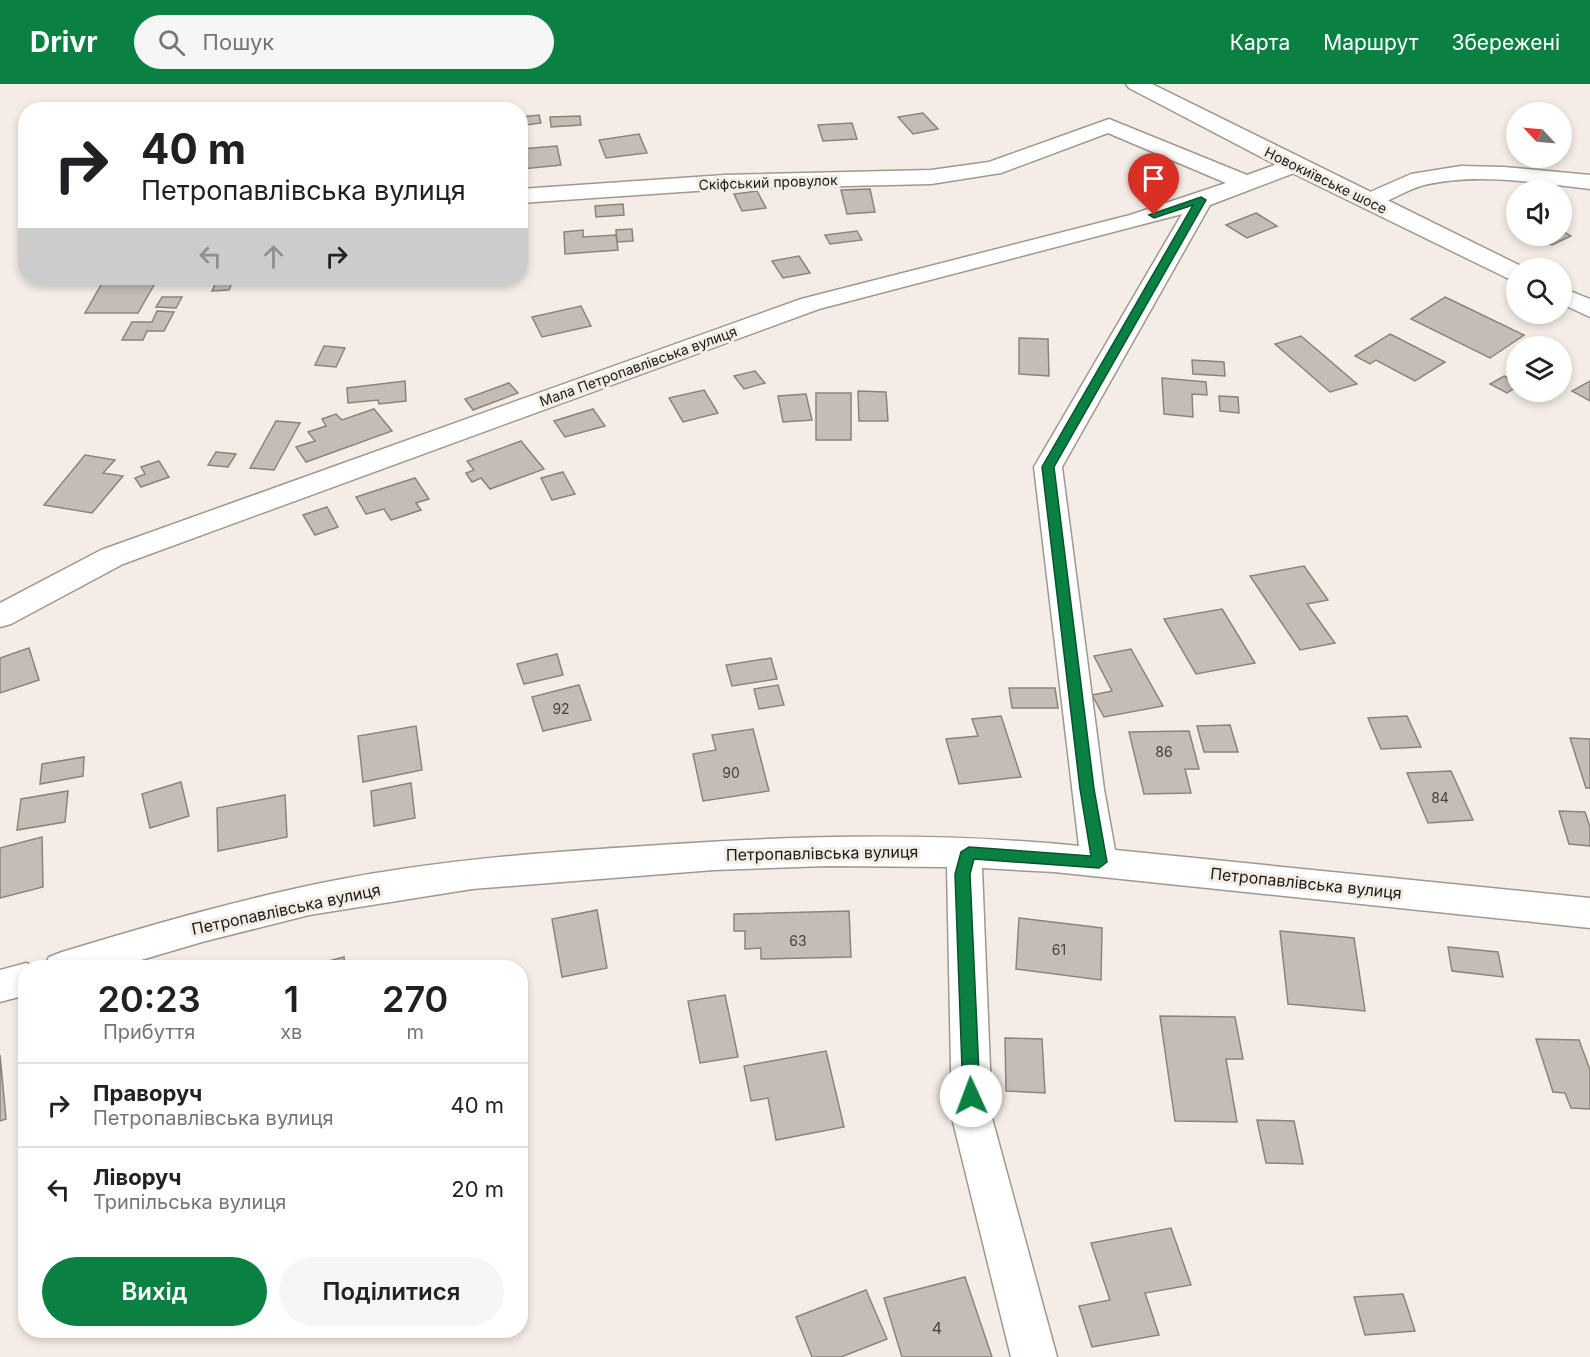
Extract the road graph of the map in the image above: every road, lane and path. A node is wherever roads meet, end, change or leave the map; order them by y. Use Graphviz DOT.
graph roads {
  1 [pos="1136,84"];
  2 [pos="1294,165"];
  3 [pos="1590,182"];
  4 [pos="1246,183"];
  5 [pos="528,195"];
  6 [pos="1201,200"];
  7 [pos="1369,201"];
  8 [pos="1506,268"];
  9 [pos="1572,300"];
  10 [pos="1590,309"];
  11 [pos="0,616"];
  12 [pos="969,852"];
  13 [pos="1099,862"];
  14 [pos="1590,913"];
  15 [pos="88,960"];
  16 [pos="18,981"];
  17 [pos="0,986"];
  18 [pos="1034,1357"];
  1 -- 2 [label="street, Новокиївське шосе"];
  2 -- 4 [label="street, Мала Петропавлівська вулиця"];
  2 -- 7 [label="street, Новокиївське шосе"];
  3 -- 7 [label="street"];
  4 -- 5 [label="street, Скіфський провулок"];
  4 -- 6 [label="street, Мала Петропавлівська вулиця"];
  6 -- 11 [label="street, Мала Петропавлівська вулиця"];
  6 -- 13 [label="street"];
  7 -- 8 [label="street, Новокиївське шосе"];
  9 -- 10 [label="street"];
  12 -- 13 [label="street, Петропавлівська вулиця"];
  12 -- 15 [label="street, Петропавлівська вулиця"];
  12 -- 18 [label="street"];
  13 -- 14 [label="street, Петропавлівська вулиця"];
  16 -- 17 [label="street"];
}
